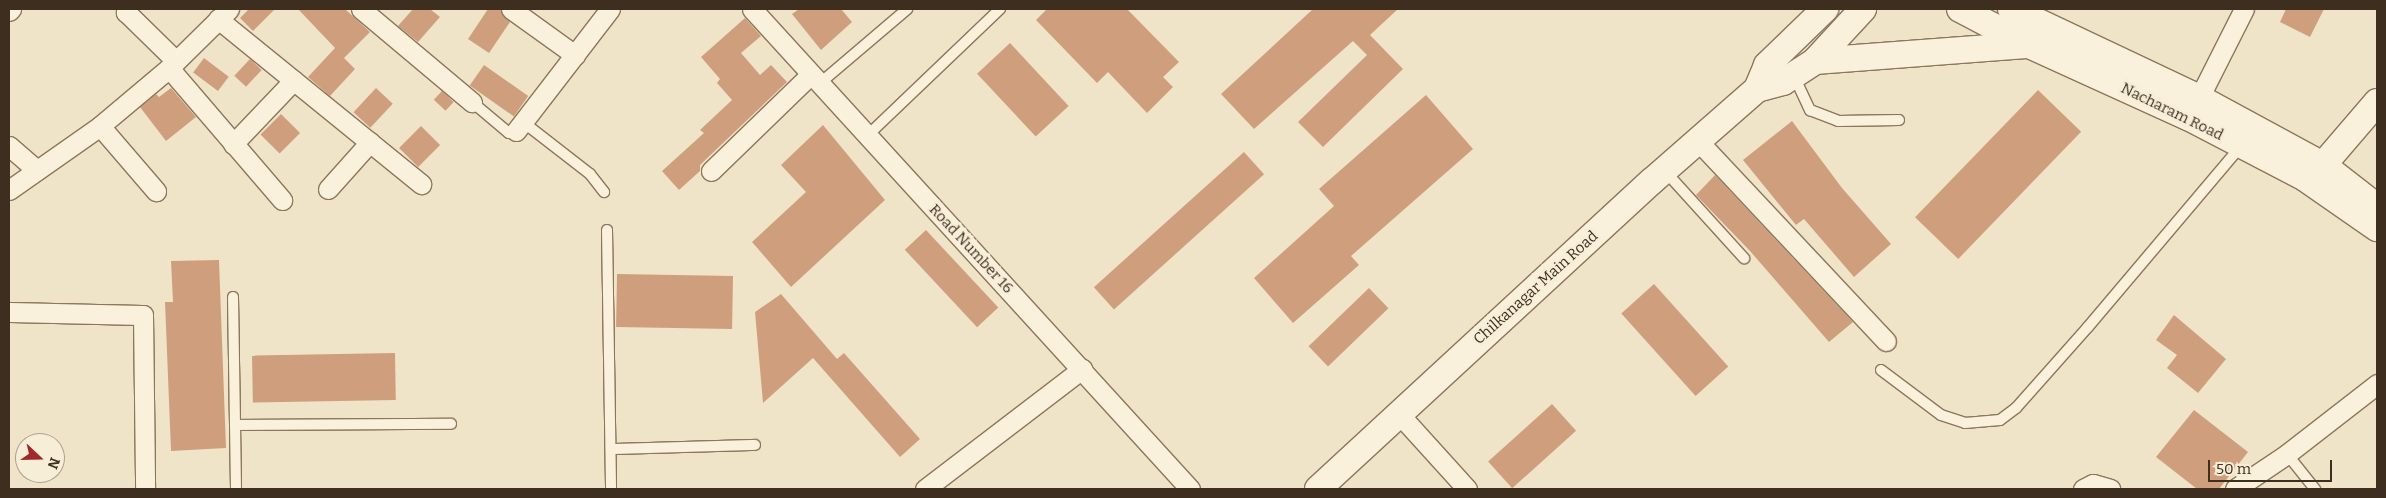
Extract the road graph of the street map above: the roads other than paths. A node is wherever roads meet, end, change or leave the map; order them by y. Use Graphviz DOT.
graph roads {
  1 [pos="361,9"];
  2 [pos="511,9"];
  3 [pos="610,9"];
  4 [pos="752,9"];
  5 [pos="907,9"];
  6 [pos="1000,9"];
  7 [pos="1825,9"];
  8 [pos="1863,9"];
  9 [pos="1960,9"];
  10 [pos="2011,9"];
  11 [pos="2244,9"];
  12 [pos="125,10"];
  13 [pos="223,14"];
  14 [pos="2029,45"];
  15 [pos="575,55"];
  16 [pos="172,64"];
  17 [pos="1804,68"];
  18 [pos="815,79"];
  19 [pos="294,80"];
  20 [pos="1757,89"];
  21 [pos="2199,98"];
  22 [pos="472,102"];
  23 [pos="2377,102"];
  24 [pos="1900,120"];
  25 [pos="100,126"];
  26 [pos="519,126"];
  27 [pos="867,136"];
  28 [pos="370,142"];
  29 [pos="1699,142"];
  30 [pos="233,144"];
  31 [pos="9,146"];
  32 [pos="2241,146"];
  33 [pos="2323,164"];
  34 [pos="37,170"];
  35 [pos="711,171"];
  36 [pos="1665,171"];
  37 [pos="421,184"];
  38 [pos="328,189"];
  39 [pos="9,190"];
  40 [pos="156,191"];
  41 [pos="604,192"];
  42 [pos="282,200"];
  43 [pos="2377,207"];
  44 [pos="2377,228"];
  45 [pos="607,230"];
  46 [pos="1744,258"];
  47 [pos="233,297"];
  48 [pos="9,312"];
  49 [pos="1886,341"];
  50 [pos="1082,369"];
  51 [pos="1882,370"];
  52 [pos="2377,384"];
  53 [pos="1400,415"];
  54 [pos="451,424"];
  55 [pos="235,425"];
  56 [pos="755,445"];
  57 [pos="611,448"];
  58 [pos="2287,454"];
  59 [pos="145,489"];
  60 [pos="236,489"];
  61 [pos="611,489"];
  62 [pos="925,489"];
  63 [pos="1190,489"];
  64 [pos="1318,489"];
  65 [pos="1467,489"];
  66 [pos="2083,489"];
  67 [pos="2110,489"];
  68 [pos="2235,489"];
  69 [pos="2315,489"];
  1 -- 22 [label="street"];
  2 -- 15 [label="street"];
  3 -- 15 [label="street"];
  4 -- 18 [label="street, Road Number 16"];
  5 -- 18 [label="lane"];
  6 -- 27 [label="lane"];
  7 -- 20 [label="main road"];
  8 -- 17 [label="main road"];
  9 -- 14 [label="main road, Nacharam Road"];
  10 -- 21 [label="main road, Nacharam Road"];
  11 -- 21 [label="street"];
  12 -- 16 [label="street"];
  13 -- 16 [label="street"];
  13 -- 19 [label="street"];
  14 -- 17 [label="main road"];
  14 -- 32 [label="main road, Nacharam Road"];
  15 -- 26 [label="street"];
  16 -- 25 [label="street"];
  16 -- 30 [label="street"];
  17 -- 20 [label="main road"];
  17 -- 24 [label="lane"];
  18 -- 27 [label="street, Road Number 16"];
  18 -- 35 [label="street"];
  19 -- 28 [label="street"];
  19 -- 30 [label="street"];
  20 -- 29 [label="main road, Chilkanagar Main Road"];
  21 -- 33 [label="main road, Nacharam Road"];
  22 -- 26 [label="lane"];
  23 -- 33 [label="main road"];
  25 -- 34 [label="street"];
  25 -- 40 [label="street"];
  26 -- 41 [label="lane"];
  27 -- 50 [label="street, Road Number 16"];
  28 -- 37 [label="street"];
  28 -- 38 [label="street"];
  29 -- 36 [label="main road, Chilkanagar Main Road"];
  29 -- 49 [label="street"];
  30 -- 42 [label="street"];
  31 -- 34 [label="street"];
  32 -- 44 [label="main road, Nacharam Road"];
  32 -- 51 [label="lane"];
  33 -- 43 [label="main road, Nacharam Road"];
  34 -- 39 [label="street"];
  36 -- 46 [label="lane"];
  36 -- 53 [label="main road, Chilkanagar Main Road"];
  45 -- 57 [label="lane"];
  47 -- 55 [label="lane"];
  48 -- 59 [label="street"];
  50 -- 62 [label="street"];
  50 -- 63 [label="street, Road Number 16"];
  52 -- 58 [label="street"];
  53 -- 64 [label="main road, Chilkanagar Main Road"];
  53 -- 65 [label="street"];
  54 -- 55 [label="lane"];
  55 -- 60 [label="lane"];
  56 -- 57 [label="lane"];
  57 -- 61 [label="lane"];
  58 -- 68 [label="street"];
  58 -- 69 [label="lane"];
  66 -- 67 [label="street"];
}
